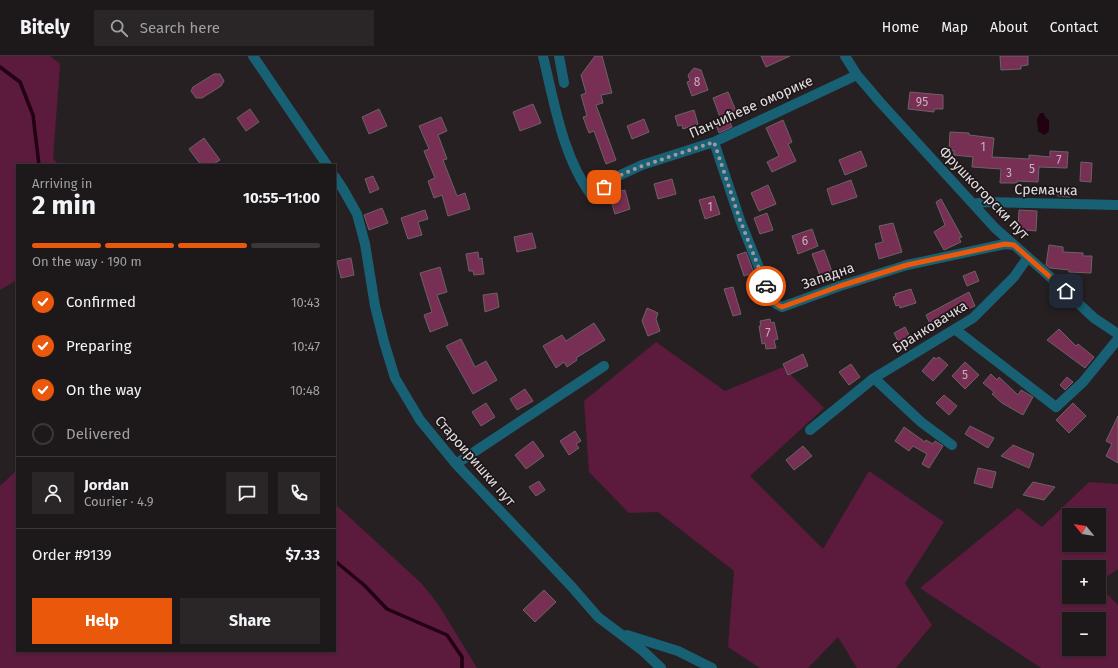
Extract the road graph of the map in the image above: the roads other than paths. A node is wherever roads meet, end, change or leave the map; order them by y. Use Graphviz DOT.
graph roads {
  1 [pos="253,56"];
  2 [pos="543,56"];
  3 [pos="559,56"];
  4 [pos="845,56"];
  5 [pos="857,75"];
  6 [pos="564,83"];
  7 [pos="714,142"];
  8 [pos="326,164"];
  9 [pos="336,178"];
  10 [pos="973,204"];
  11 [pos="1118,205"];
  12 [pos="1014,245"];
  13 [pos="1028,256"];
  14 [pos="956,330"];
  15 [pos="1118,334"];
  16 [pos="1118,339"];
  17 [pos="604,366"];
  18 [pos="874,378"];
  19 [pos="810,430"];
  20 [pos="952,445"];
  21 [pos="456,464"];
  22 [pos="620,632"];
  23 [pos="661,668"];
  24 [pos="712,668"];
  1 -- 8 [label="street"];
  2 -- 7 [label="street, Панчићеве оморике"];
  3 -- 6 [label="street"];
  4 -- 5 [label="street, Фрушкогорски пут"];
  5 -- 7 [label="street, Панчићеве оморике"];
  5 -- 10 [label="street, Фрушкогорски пут"];
  7 -- 12 [label="street, Западна"];
  9 -- 21 [label="street, Староиришки пут"];
  10 -- 11 [label="street, Сремачка"];
  10 -- 12 [label="street, Фрушкогорски пут"];
  12 -- 13 [label="street, Фрушкогорски пут"];
  13 -- 14 [label="street, Бранковачка"];
  13 -- 15 [label="street, Фрушкогорски пут"];
  14 -- 16 [label="street"];
  14 -- 18 [label="street, Бранковачка"];
  17 -- 21 [label="street"];
  18 -- 19 [label="street, Бранковачка"];
  18 -- 20 [label="street"];
  21 -- 22 [label="street, Староиришки пут"];
  22 -- 23 [label="street, Староиришки пут"];
  22 -- 24 [label="street"];
}
